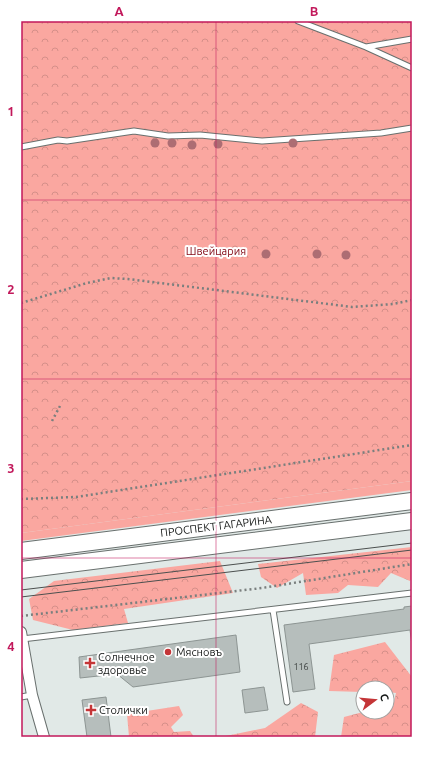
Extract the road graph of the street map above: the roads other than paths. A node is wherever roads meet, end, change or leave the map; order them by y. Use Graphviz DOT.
graph roads {
  1 [pos="298,21"];
  2 [pos="412,39"];
  3 [pos="366,47"];
  4 [pos="412,68"];
  5 [pos="412,128"];
  6 [pos="21,147"];
  7 [pos="412,502"];
  8 [pos="412,521"];
  9 [pos="21,551"];
  10 [pos="21,570"];
  11 [pos="412,593"];
  12 [pos="273,610"];
  13 [pos="21,637"];
  14 [pos="32,696"];
  15 [pos="21,697"];
  16 [pos="287,702"];
  17 [pos="44,737"];
  1 -- 3 [label="lane"];
  2 -- 3 [label="lane"];
  3 -- 4 [label="lane"];
  5 -- 6 [label="lane"];
  7 -- 9 [label="main road, ПРОСПЕКТ ГАГАРИНА"];
  8 -- 10 [label="main road, ПРОСПЕКТ ГАГАРИНА"];
  11 -- 12 [label="lane"];
  12 -- 13 [label="lane"];
  12 -- 16 [label="lane"];
  13 -- 14 [label="street"];
  14 -- 15 [label="lane"];
  14 -- 17 [label="street"];
}
